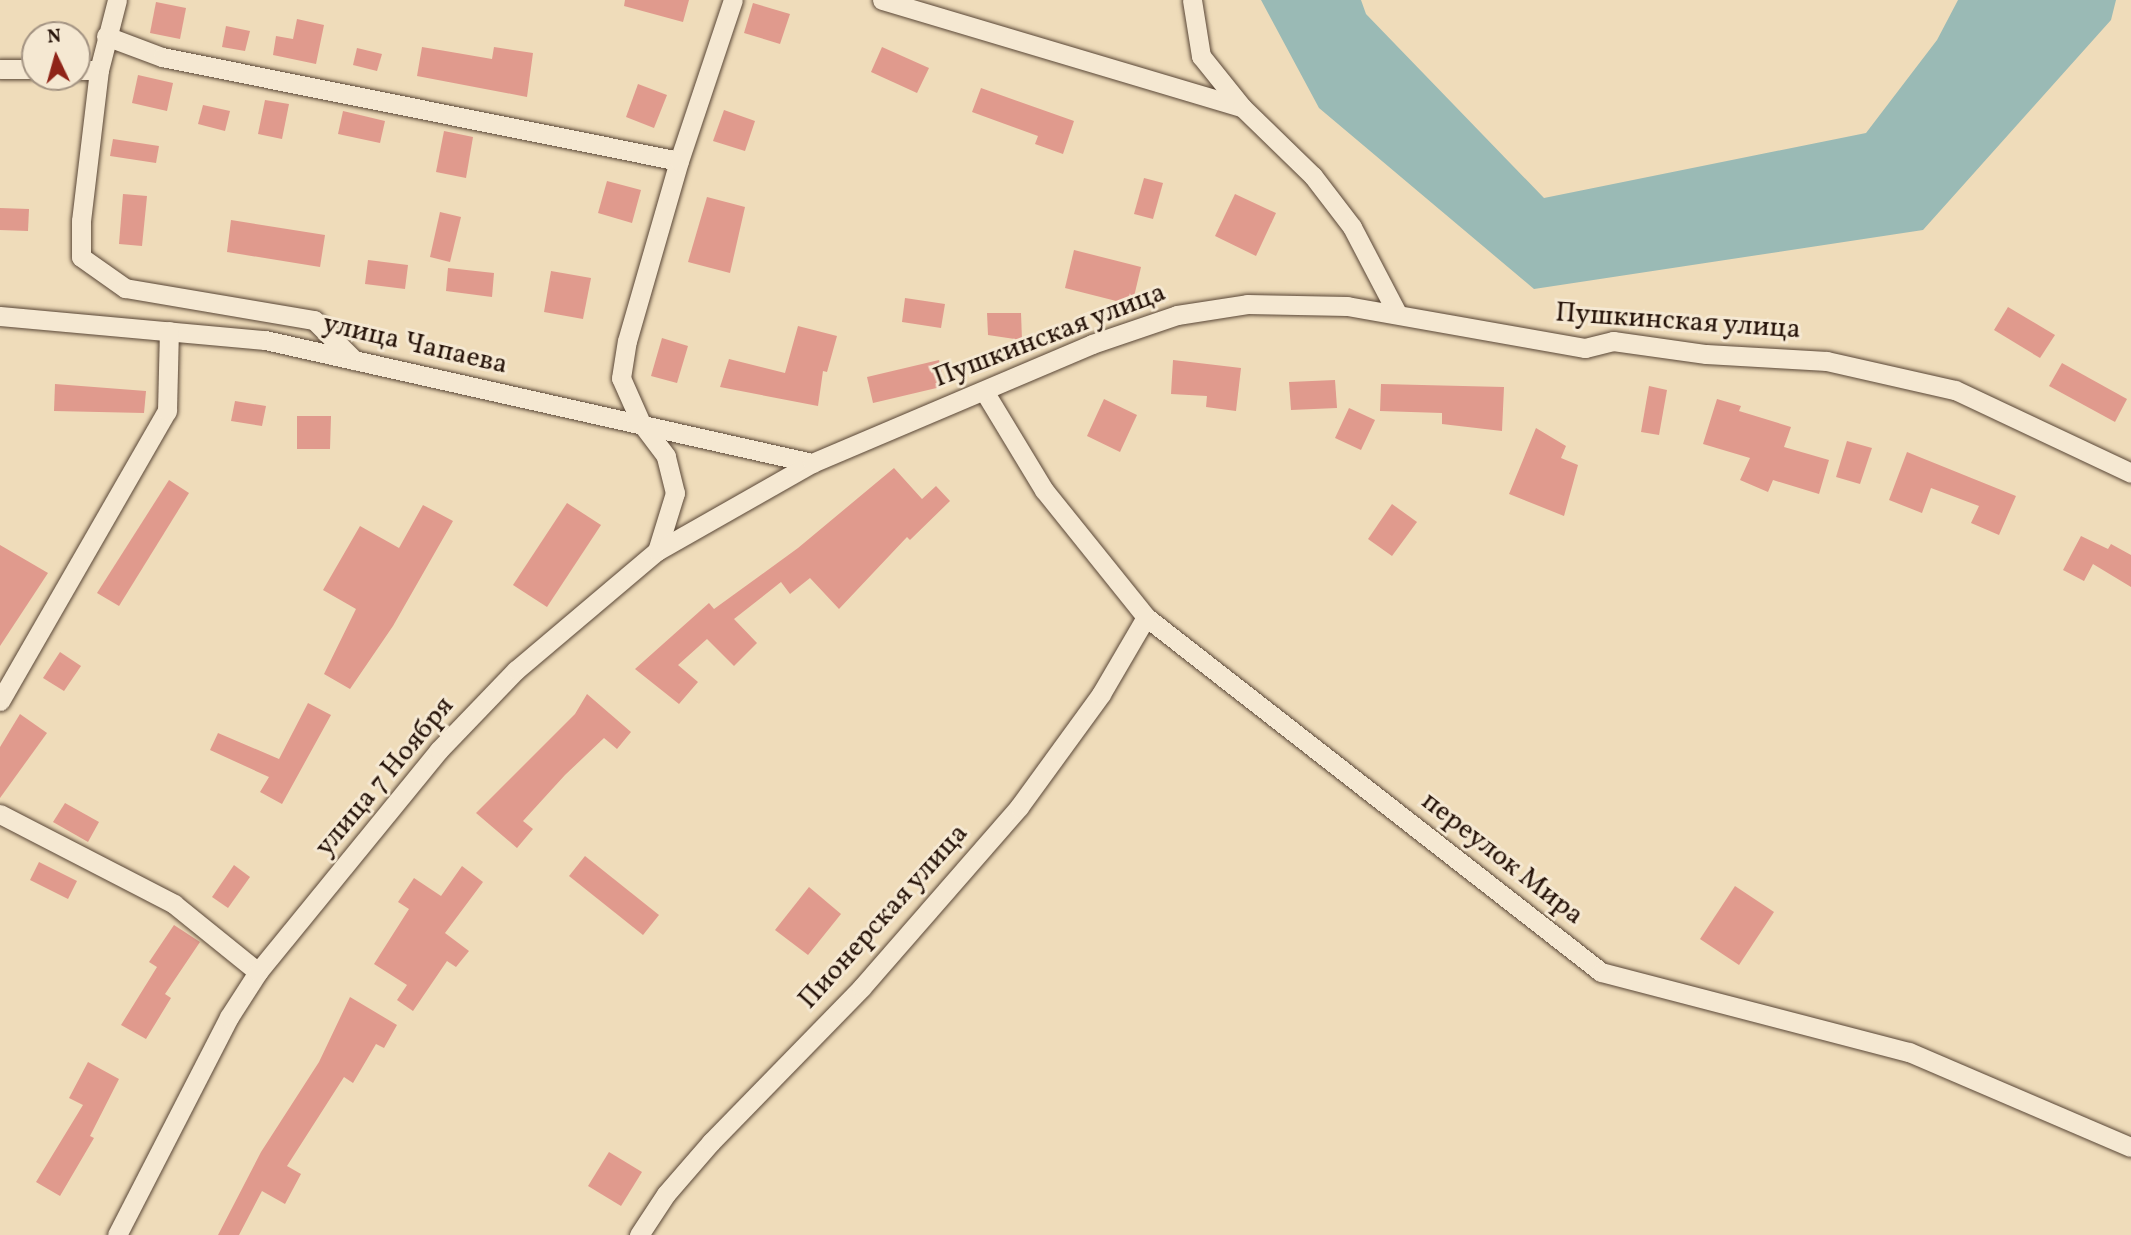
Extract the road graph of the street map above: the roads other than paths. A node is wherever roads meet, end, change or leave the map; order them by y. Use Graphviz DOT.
graph roads {
  1 [pos="117,0"];
  2 [pos="733,0"];
  3 [pos="882,0"];
  4 [pos="1192,0"];
  5 [pos="106,36"];
  6 [pos="0,69"];
  7 [pos="21,69"];
  8 [pos="91,70"];
  9 [pos="99,70"];
  10 [pos="1242,107"];
  11 [pos="679,161"];
  12 [pos="1396,311"];
  13 [pos="0,316"];
  14 [pos="169,331"];
  15 [pos="355,361"];
  16 [pos="984,391"];
  17 [pos="641,424"];
  18 [pos="812,463"];
  19 [pos="2131,473"];
  20 [pos="657,551"];
  21 [pos="1146,617"];
  22 [pos="0,701"];
  23 [pos="0,814"];
  24 [pos="258,972"];
  25 [pos="2131,1147"];
  26 [pos="117,1235"];
  27 [pos="639,1235"];
  1 -- 5 [label="street"];
  2 -- 11 [label="street"];
  3 -- 10 [label="street"];
  4 -- 10 [label="street"];
  5 -- 9 [label="street"];
  5 -- 11 [label="street"];
  6 -- 7 [label="street"];
  8 -- 9 [label="street"];
  9 -- 15 [label="street"];
  10 -- 12 [label="street"];
  11 -- 17 [label="street"];
  12 -- 16 [label="street, Пушкинская улица"];
  12 -- 19 [label="street, Пушкинская улица"];
  13 -- 14 [label="street, улица Чапаева"];
  14 -- 15 [label="street, улица Чапаева"];
  14 -- 22 [label="street"];
  15 -- 17 [label="street, улица Чапаева"];
  16 -- 18 [label="street, Пушкинская улица"];
  16 -- 21 [label="street, переулок Мира"];
  17 -- 18 [label="street, улица Чапаева"];
  17 -- 20 [label="street"];
  18 -- 20 [label="street, улица 7 Ноября"];
  20 -- 24 [label="street, улица 7 Ноября"];
  21 -- 25 [label="street, переулок Мира"];
  21 -- 27 [label="street, Пионерская улица"];
  23 -- 24 [label="street"];
  24 -- 26 [label="street, улица 7 Ноября"];
}
